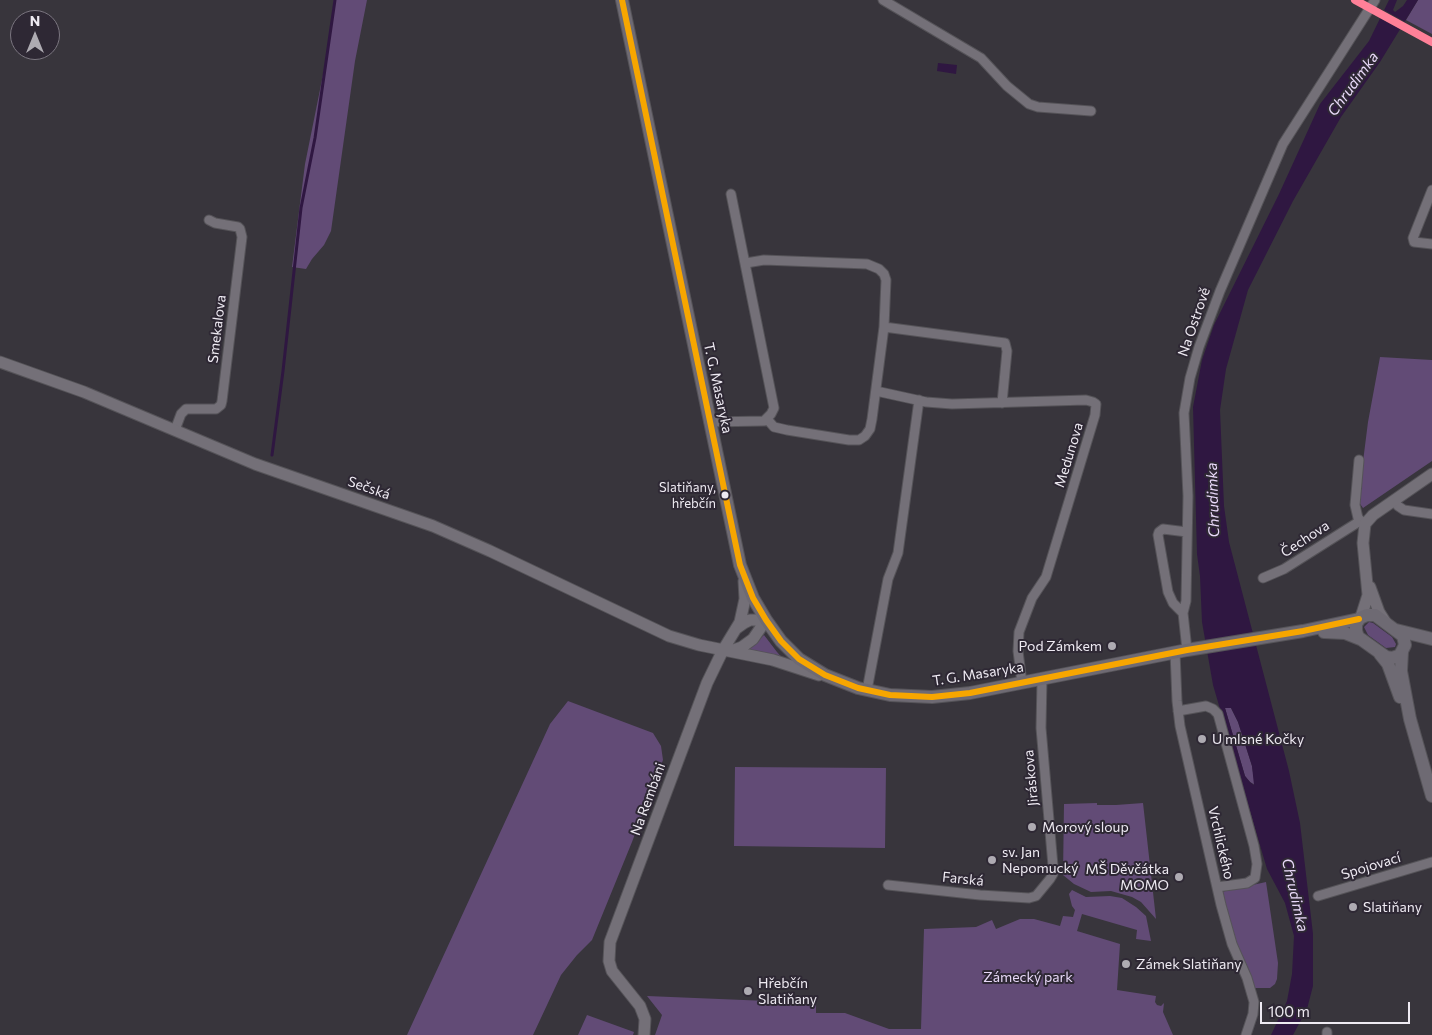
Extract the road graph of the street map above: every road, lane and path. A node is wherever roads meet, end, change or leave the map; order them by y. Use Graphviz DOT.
graph roads {
  1 [pos="622,0"];
  2 [pos="883,0"];
  3 [pos="1375,0"];
  4 [pos="1091,111"];
  5 [pos="1432,190"];
  6 [pos="731,194"];
  7 [pos="209,220"];
  8 [pos="1432,244"];
  9 [pos="746,263"];
  10 [pos="884,328"];
  11 [pos="0,362"];
  12 [pos="876,391"];
  13 [pos="919,400"];
  14 [pos="1002,404"];
  15 [pos="767,419"];
  16 [pos="709,422"];
  17 [pos="174,430"];
  18 [pos="1359,460"];
  19 [pos="1432,474"];
  20 [pos="1394,501"];
  21 [pos="1432,514"];
  22 [pos="1362,523"];
  23 [pos="1186,532"];
  24 [pos="740,565"];
  25 [pos="1366,566"];
  26 [pos="1263,578"];
  27 [pos="1183,612"];
  28 [pos="1360,618"];
  29 [pos="766,620"];
  30 [pos="1390,626"];
  31 [pos="736,630"];
  32 [pos="1291,633"];
  33 [pos="1360,639"];
  34 [pos="1432,639"];
  35 [pos="1432,644"];
  36 [pos="1185,650"];
  37 [pos="727,651"];
  38 [pos="1376,651"];
  39 [pos="1403,652"];
  40 [pos="1042,679"];
  41 [pos="1022,682"];
  42 [pos="850,686"];
  43 [pos="867,690"];
  44 [pos="1178,711"];
  45 [pos="1410,719"];
  46 [pos="1429,777"];
  47 [pos="1432,796"];
  48 [pos="1432,862"];
  49 [pos="1053,874"];
  50 [pos="888,885"];
  51 [pos="1217,887"];
  52 [pos="1318,896"];
  53 [pos="644,1035"];
  54 [pos="1246,1035"];
  1 -- 16 [label="main road, T. G. Masaryka"];
  2 -- 4 [label="street"];
  3 -- 23 [label="street, Na Ostrově"];
  5 -- 8 [label="street"];
  6 -- 9 [label="street"];
  7 -- 17 [label="street, Smekalova"];
  9 -- 10 [label="street"];
  9 -- 15 [label="street"];
  10 -- 12 [label="street"];
  10 -- 14 [label="street"];
  11 -- 17 [label="street, Sečská"];
  12 -- 13 [label="street, Medunova"];
  12 -- 15 [label="street"];
  13 -- 14 [label="street, Medunova"];
  13 -- 43 [label="street"];
  14 -- 41 [label="street, Medunova"];
  15 -- 16 [label="street"];
  16 -- 24 [label="main road, T. G. Masaryka"];
  17 -- 37 [label="street, Sečská"];
  18 -- 22 [label="street"];
  19 -- 20 [label="street"];
  20 -- 21 [label="street"];
  20 -- 22 [label="street"];
  22 -- 25 [label="street"];
  22 -- 26 [label="street, Čechova"];
  23 -- 27 [label="street, Na Ostrově"];
  23 -- 27 [label="street"];
  24 -- 29 [label="main road, T. G. Masaryka"];
  24 -- 31 [label="street"];
  25 -- 28 [label="street"];
  25 -- 30 [label="street"];
  27 -- 36 [label="street, Na Ostrově"];
  28 -- 30 [label="main road, T. G. Masaryka"];
  28 -- 32 [label="main road, T. G. Masaryka"];
  28 -- 33 [label="main road"];
  29 -- 31 [label="street"];
  29 -- 37 [label="street"];
  29 -- 42 [label="main road, T. G. Masaryka"];
  30 -- 34 [label="main road"];
  30 -- 39 [label="main road, T. G. Masaryka"];
  31 -- 37 [label="street"];
  32 -- 33 [label="main road, T. G. Masaryka"];
  32 -- 36 [label="main road, T. G. Masaryka"];
  33 -- 38 [label="main road, T. G. Masaryka"];
  35 -- 39 [label="main road"];
  36 -- 40 [label="main road, T. G. Masaryka"];
  36 -- 44 [label="street, Vrchlického"];
  37 -- 42 [label="street, Sečská"];
  37 -- 53 [label="street, Na Rembáni"];
  38 -- 39 [label="main road, T. G. Masaryka"];
  38 -- 45 [label="main road, T. G. Masaryka"];
  39 -- 45 [label="main road, T. G. Masaryka"];
  40 -- 41 [label="main road, T. G. Masaryka"];
  40 -- 49 [label="street, Jiráskova"];
  41 -- 43 [label="main road, T. G. Masaryka"];
  42 -- 43 [label="main road, T. G. Masaryka"];
  44 -- 51 [label="street, Vrchlického"];
  44 -- 51 [label="street"];
  45 -- 46 [label="main road, T. G. Masaryka"];
  46 -- 47 [label="main road, T. G. Masaryka"];
  48 -- 52 [label="street, Spojovací"];
  49 -- 50 [label="street, Farská"];
  51 -- 54 [label="street, Vrchlického"];
}
